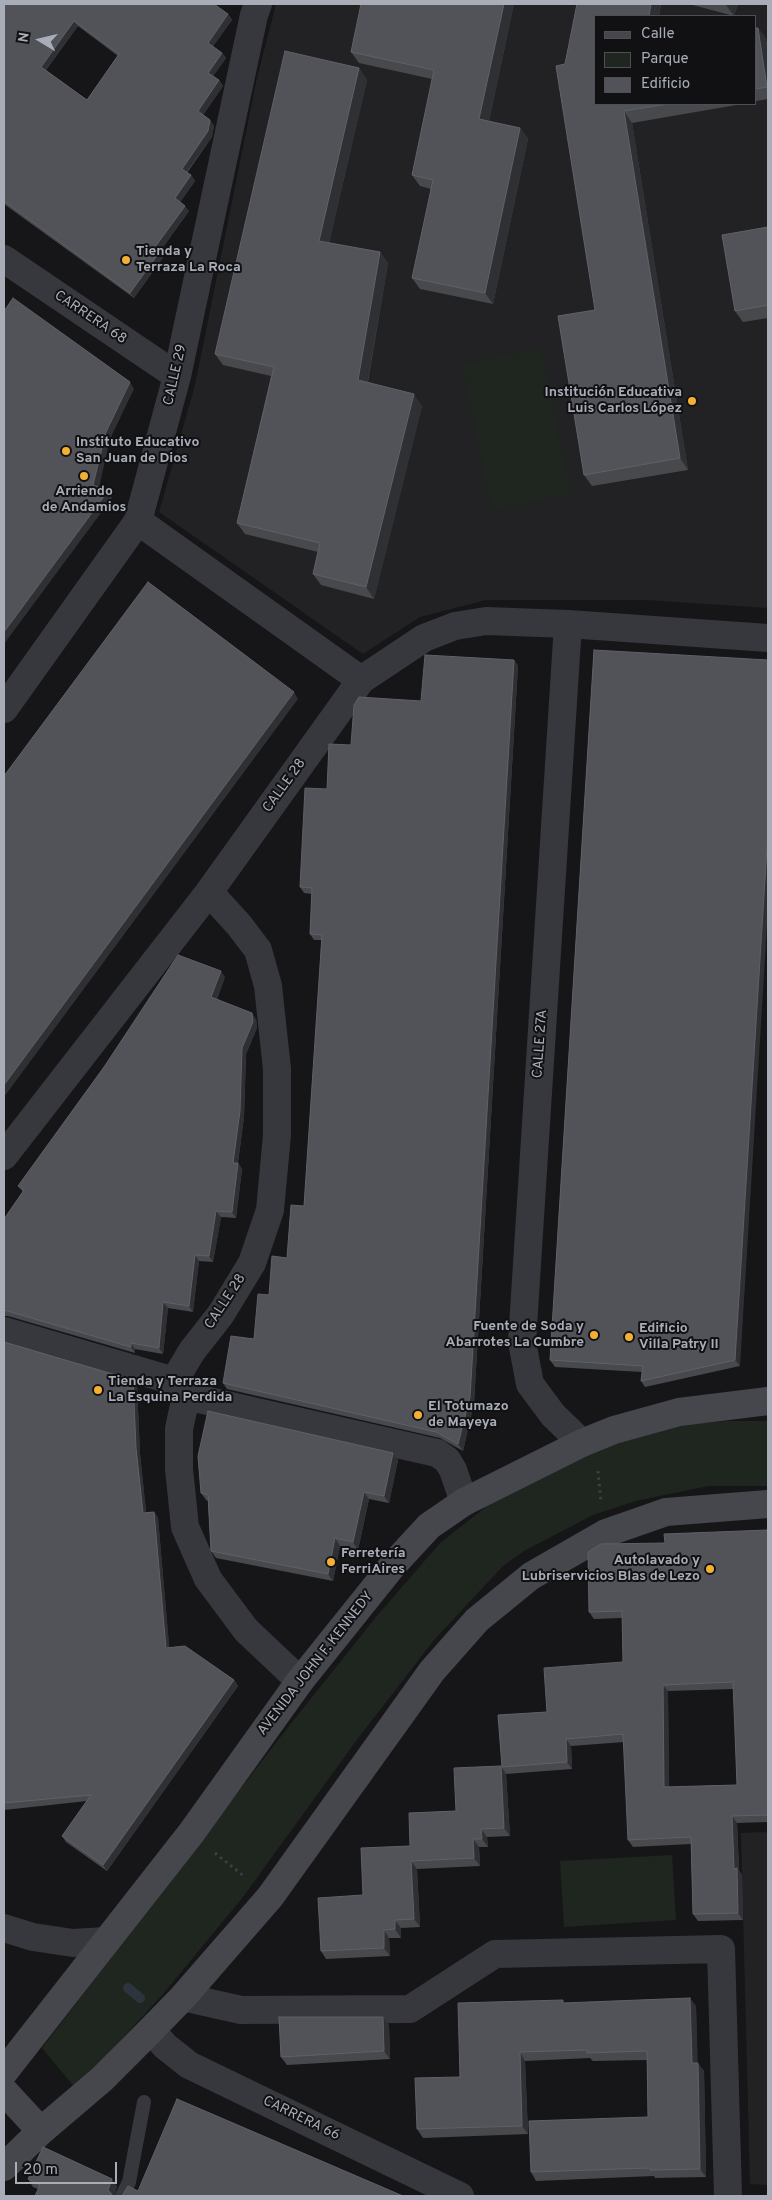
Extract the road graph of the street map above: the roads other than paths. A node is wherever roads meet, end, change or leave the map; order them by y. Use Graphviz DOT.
graph roads {
  1 [pos="250,8"];
  2 [pos="4,259"];
  3 [pos="176,376"];
  4 [pos="138,521"];
  5 [pos="568,624"];
  6 [pos="768,638"];
  7 [pos="362,680"];
  8 [pos="4,709"];
  9 [pos="209,892"];
  10 [pos="4,1156"];
  11 [pos="4,1332"];
  12 [pos="180,1388"];
  13 [pos="768,1401"];
  14 [pos="589,1452"];
  15 [pos="464,1502"];
  16 [pos="768,1504"];
  17 [pos="300,1681"];
  18 [pos="4,1928"];
  19 [pos="106,1941"];
  20 [pos="183,1998"];
  21 [pos="146,2035"];
  22 [pos="4,2072"];
  23 [pos="4,2091"];
  24 [pos="144,2102"];
  25 [pos="41,2131"];
  26 [pos="4,2167"];
  27 [pos="122,2196"];
  28 [pos="460,2196"];
  29 [pos="728,2196"];
  1 -- 3 [label="street, CALLE 29"];
  2 -- 3 [label="street, CARRERA 68"];
  3 -- 4 [label="street, CALLE 29"];
  4 -- 7 [label="street"];
  4 -- 8 [label="street, CALLE 29"];
  5 -- 6 [label="street"];
  5 -- 7 [label="street"];
  5 -- 14 [label="street, CALLE 27A"];
  7 -- 9 [label="street, CALLE 28"];
  9 -- 10 [label="street, CALLE 28"];
  9 -- 12 [label="street, CALLE 28"];
  11 -- 12 [label="street"];
  12 -- 15 [label="street"];
  12 -- 17 [label="street, CALLE 28"];
  13 -- 14 [label="street, AVENIDA JOHN F. KENNEDY"];
  14 -- 15 [label="street, AVENIDA JOHN F. KENNEDY"];
  15 -- 17 [label="street, AVENIDA JOHN F. KENNEDY"];
  16 -- 20 [label="street"];
  17 -- 19 [label="street, AVENIDA JOHN F. KENNEDY"];
  18 -- 19 [label="street"];
  19 -- 22 [label="street, AVENIDA JOHN F. KENNEDY"];
  20 -- 21 [label="street"];
  20 -- 29 [label="street"];
  21 -- 25 [label="street"];
  21 -- 28 [label="street, CARRERA 66"];
  23 -- 25 [label="street"];
  24 -- 27 [label="lane"];
  25 -- 26 [label="street"];
}
